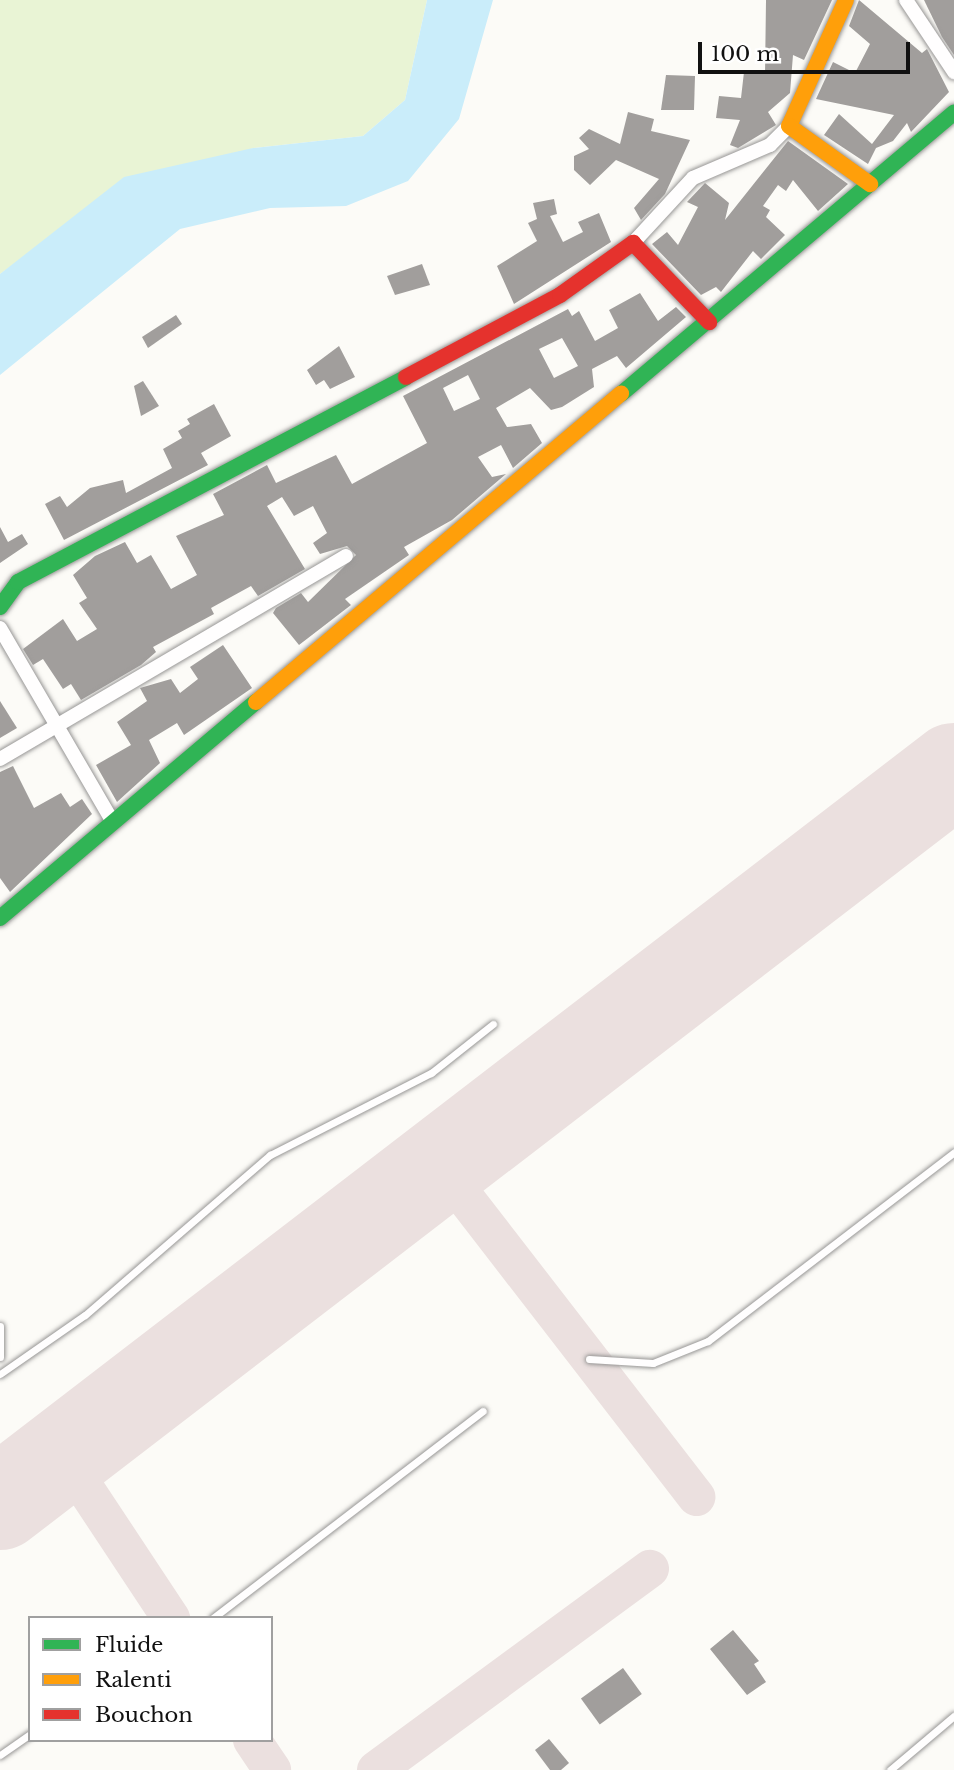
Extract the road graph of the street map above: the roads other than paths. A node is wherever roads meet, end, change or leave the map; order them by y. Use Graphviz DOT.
graph roads {
  1 [pos="846,0"];
  2 [pos="906,0"];
  3 [pos="954,72"];
  4 [pos="954,113"];
  5 [pos="789,126"];
  6 [pos="870,184"];
  7 [pos="633,243"];
  8 [pos="709,322"];
  9 [pos="346,556"];
  10 [pos="0,607"];
  11 [pos="0,628"];
  12 [pos="59,729"];
  13 [pos="0,759"];
  14 [pos="113,822"];
  15 [pos="0,918"];
  16 [pos="493,1024"];
  17 [pos="954,1152"];
  18 [pos="0,1326"];
  19 [pos="0,1357"];
  20 [pos="589,1359"];
  21 [pos="2,1371"];
  22 [pos="483,1411"];
  23 [pos="216,1616"];
  24 [pos="954,1716"];
  25 [pos="28,1735"];
  26 [pos="0,1755"];
  27 [pos="890,1770"];
  1 -- 5 [label="street"];
  2 -- 3 [label="street"];
  4 -- 6 [label="street"];
  5 -- 6 [label="street"];
  5 -- 7 [label="street"];
  6 -- 8 [label="street"];
  7 -- 8 [label="street"];
  7 -- 10 [label="street"];
  8 -- 14 [label="street"];
  9 -- 12 [label="street"];
  11 -- 12 [label="street"];
  12 -- 13 [label="street"];
  12 -- 14 [label="street"];
  14 -- 15 [label="street"];
  16 -- 21 [label="lane"];
  17 -- 20 [label="lane"];
  18 -- 19 [label="lane"];
  22 -- 23 [label="lane"];
  24 -- 27 [label="lane"];
  25 -- 26 [label="lane"];
}
